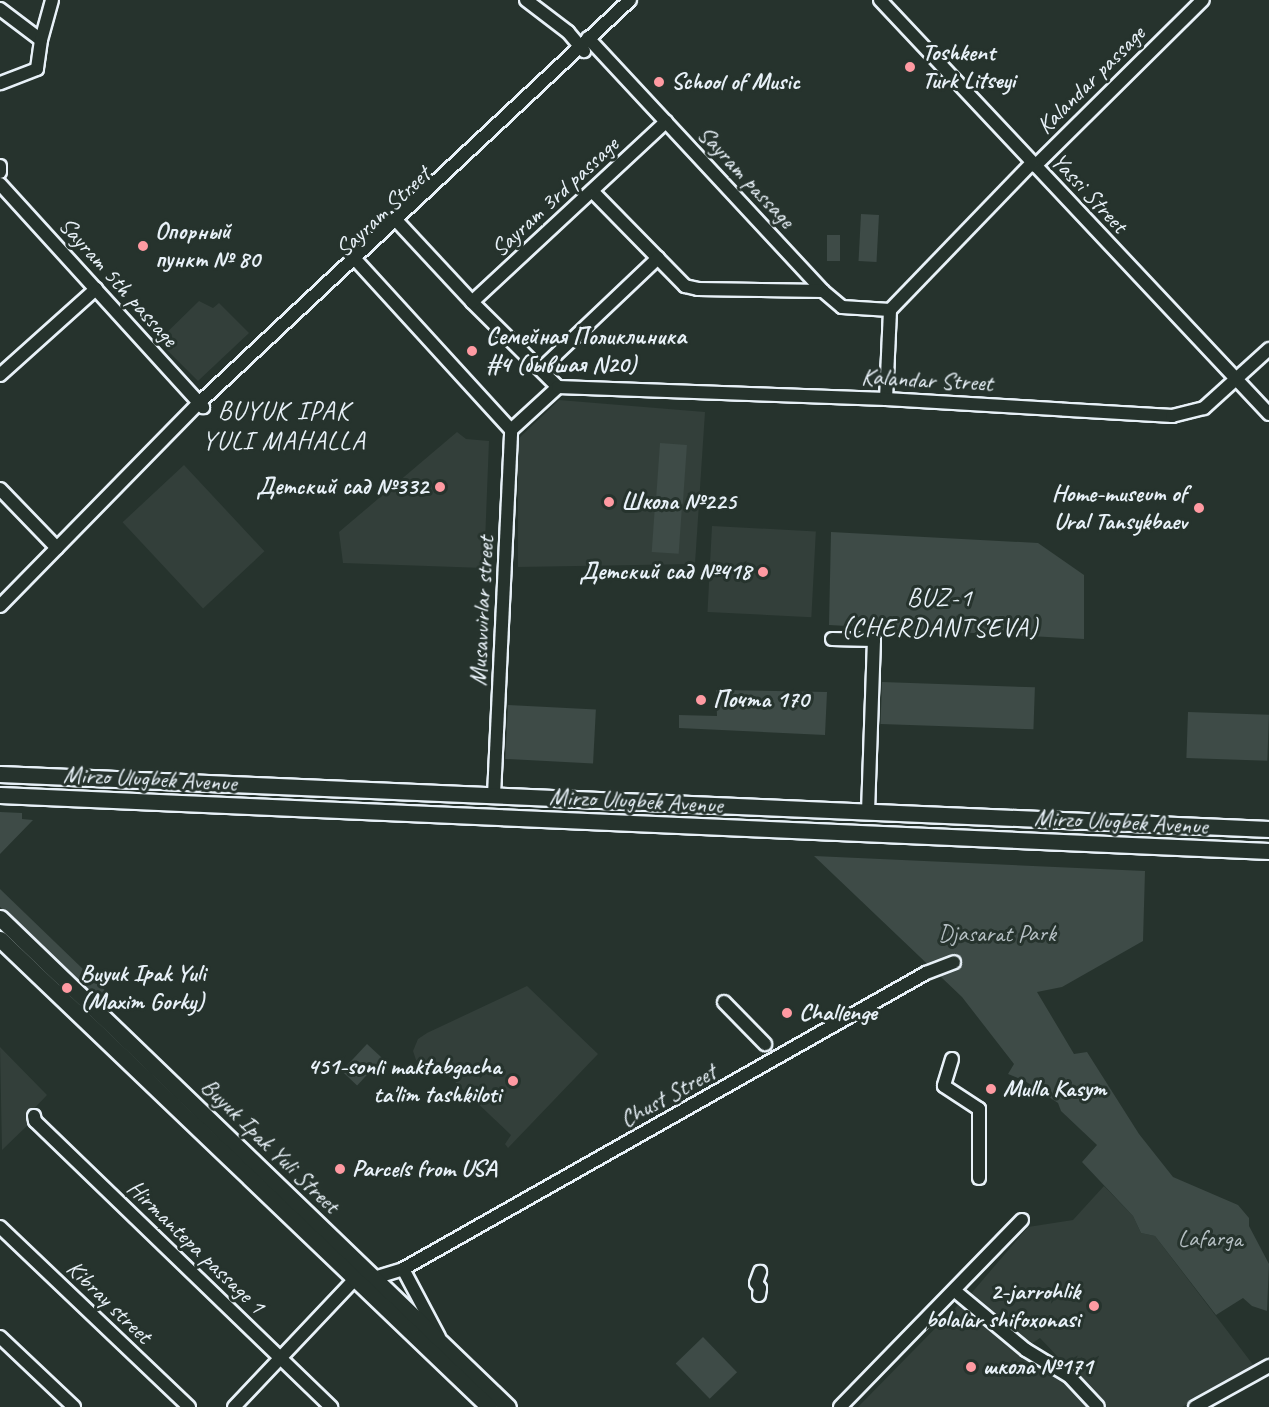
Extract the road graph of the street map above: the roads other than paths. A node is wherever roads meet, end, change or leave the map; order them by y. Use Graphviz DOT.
graph roads {
  1 [pos="52,0"];
  2 [pos="526,0"];
  3 [pos="630,0"];
  4 [pos="641,0"];
  5 [pos="880,0"];
  6 [pos="1203,0"];
  7 [pos="0,9"];
  8 [pos="41,40"];
  9 [pos="587,45"];
  10 [pos="0,83"];
  11 [pos="666,123"];
  12 [pos="1033,164"];
  13 [pos="0,166"];
  14 [pos="0,172"];
  15 [pos="0,184"];
  16 [pos="592,192"];
  17 [pos="398,222"];
  18 [pos="658,258"];
  19 [pos="356,260"];
  20 [pos="96,289"];
  21 [pos="823,291"];
  22 [pos="471,302"];
  23 [pos="890,310"];
  24 [pos="1269,349"];
  25 [pos="542,368"];
  26 [pos="0,375"];
  27 [pos="1236,378"];
  28 [pos="558,387"];
  29 [pos="886,399"];
  30 [pos="201,406"];
  31 [pos="1269,414"];
  32 [pos="511,430"];
  33 [pos="0,489"];
  34 [pos="57,548"];
  35 [pos="0,606"];
  36 [pos="832,639"];
  37 [pos="0,772"];
  38 [pos="0,795"];
  39 [pos="494,795"];
  40 [pos="560,798"];
  41 [pos="868,812"];
  42 [pos="558,820"];
  43 [pos="1269,829"];
  44 [pos="1269,851"];
  45 [pos="0,918"];
  46 [pos="0,939"];
  47 [pos="954,962"];
  48 [pos="64,990"];
  49 [pos="724,1002"];
  50 [pos="765,1044"];
  51 [pos="952,1059"];
  52 [pos="34,1116"];
  53 [pos="980,1178"];
  54 [pos="1022,1220"];
  55 [pos="0,1227"];
  56 [pos="404,1269"];
  57 [pos="363,1272"];
  58 [pos="760,1272"];
  59 [pos="955,1291"];
  60 [pos="759,1295"];
  61 [pos="0,1337"];
  62 [pos="443,1344"];
  63 [pos="280,1358"];
  64 [pos="1269,1366"];
  65 [pos="74,1407"];
  66 [pos="189,1407"];
  67 [pos="234,1407"];
  68 [pos="331,1407"];
  69 [pos="489,1407"];
  70 [pos="508,1407"];
  71 [pos="840,1407"];
  72 [pos="1098,1407"];
  73 [pos="1195,1407"];
  1 -- 8 [label="street"];
  2 -- 9 [label="street, Sayram passage"];
  3 -- 9 [label="street, Sayram Street"];
  4 -- 9 [label="street, Sayram Street"];
  5 -- 12 [label="street, Yassi Street"];
  6 -- 12 [label="street, Kalandar passage"];
  7 -- 8 [label="street"];
  8 -- 10 [label="street"];
  9 -- 11 [label="street, Sayram passage"];
  9 -- 17 [label="street, Sayram Street"];
  11 -- 16 [label="street, Sayram 3rd passage"];
  11 -- 21 [label="street, Sayram passage"];
  12 -- 23 [label="street, Kalandar passage"];
  12 -- 27 [label="street, Yassi Street"];
  13 -- 14 [label="street"];
  15 -- 20 [label="street, Sayram 5th passage"];
  16 -- 18 [label="street"];
  16 -- 22 [label="street, Sayram 3rd passage"];
  17 -- 19 [label="street, Sayram Street"];
  17 -- 22 [label="street"];
  18 -- 21 [label="street"];
  18 -- 25 [label="street"];
  19 -- 30 [label="street, Sayram Street"];
  19 -- 32 [label="street"];
  20 -- 26 [label="street"];
  20 -- 30 [label="street, Sayram 5th passage"];
  21 -- 23 [label="street, Sayram passage"];
  22 -- 25 [label="street"];
  23 -- 29 [label="street"];
  24 -- 27 [label="street, Kalandar Street"];
  25 -- 28 [label="street"];
  27 -- 29 [label="street, Kalandar Street"];
  27 -- 31 [label="street, Yassi Street"];
  28 -- 29 [label="street, Kalandar Street"];
  28 -- 32 [label="street"];
  30 -- 34 [label="street, Sayram Street"];
  32 -- 39 [label="street, Musavvirlar street"];
  33 -- 34 [label="street"];
  34 -- 35 [label="street, Sayram Street"];
  36 -- 41 [label="street"];
  37 -- 39 [label="main road, Mirzo Ulugbek Avenue"];
  38 -- 42 [label="main road, Mirzo Ulugbek Avenue"];
  39 -- 40 [label="main road, Mirzo Ulugbek Avenue"];
  40 -- 41 [label="main road, Mirzo Ulugbek Avenue"];
  40 -- 42 [label="main road"];
  41 -- 43 [label="main road, Mirzo Ulugbek Avenue"];
  42 -- 44 [label="main road, Mirzo Ulugbek Avenue"];
  45 -- 48 [label="main road, Buyuk Ipak Yuli Street"];
  46 -- 48 [label="main road, Buyuk Ipak Yuli Street"];
  47 -- 56 [label="street, Chust Street"];
  48 -- 57 [label="main road, Buyuk Ipak Yuli Street"];
  48 -- 57 [label="main road, Buyuk Ipak Yuli Street"];
  49 -- 50 [label="street"];
  51 -- 53 [label="street"];
  52 -- 63 [label="street, Hirmantepa passage 1"];
  54 -- 59 [label="street"];
  55 -- 66 [label="street, Kibray street"];
  56 -- 57 [label="street, Chust Street"];
  56 -- 62 [label="street"];
  57 -- 62 [label="main road, Buyuk Ipak Yuli Street"];
  57 -- 63 [label="street"];
  57 -- 69 [label="main road, Buyuk Ipak Yuli Street"];
  58 -- 60 [label="street"];
  59 -- 71 [label="street"];
  59 -- 72 [label="street"];
  61 -- 65 [label="street"];
  62 -- 70 [label="main road, Buyuk Ipak Yuli Street"];
  63 -- 67 [label="street"];
  63 -- 68 [label="street, Hirmantepa passage 1"];
  64 -- 73 [label="street"];
}
